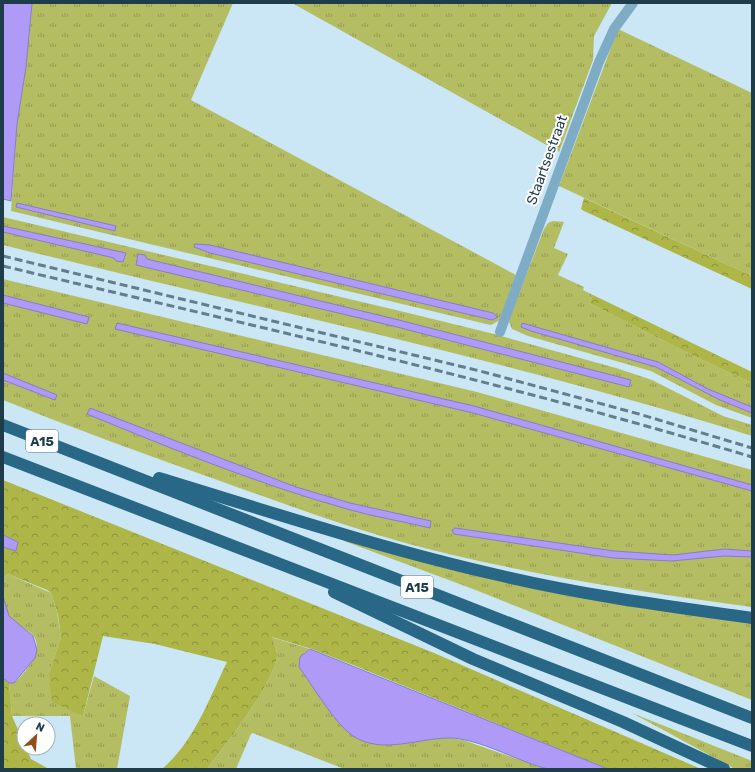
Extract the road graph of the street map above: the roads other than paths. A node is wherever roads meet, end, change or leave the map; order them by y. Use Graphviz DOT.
graph roads {
  1 [pos="633,3"];
  2 [pos="500,332"];
  3 [pos="3,425"];
  4 [pos="82,456"];
  5 [pos="3,457"];
  6 [pos="251,553"];
  7 [pos="752,618"];
  8 [pos="752,718"];
  9 [pos="752,746"];
  10 [pos="724,769"];
  1 -- 2 [label="street, Staartsestraat"];
  3 -- 4 [label="highway, A15"];
  4 -- 7 [label="highway, A15"];
  4 -- 8 [label="highway, A15"];
  5 -- 6 [label="highway, A15"];
  6 -- 9 [label="highway, A15"];
  6 -- 10 [label="highway, A15"];
}
